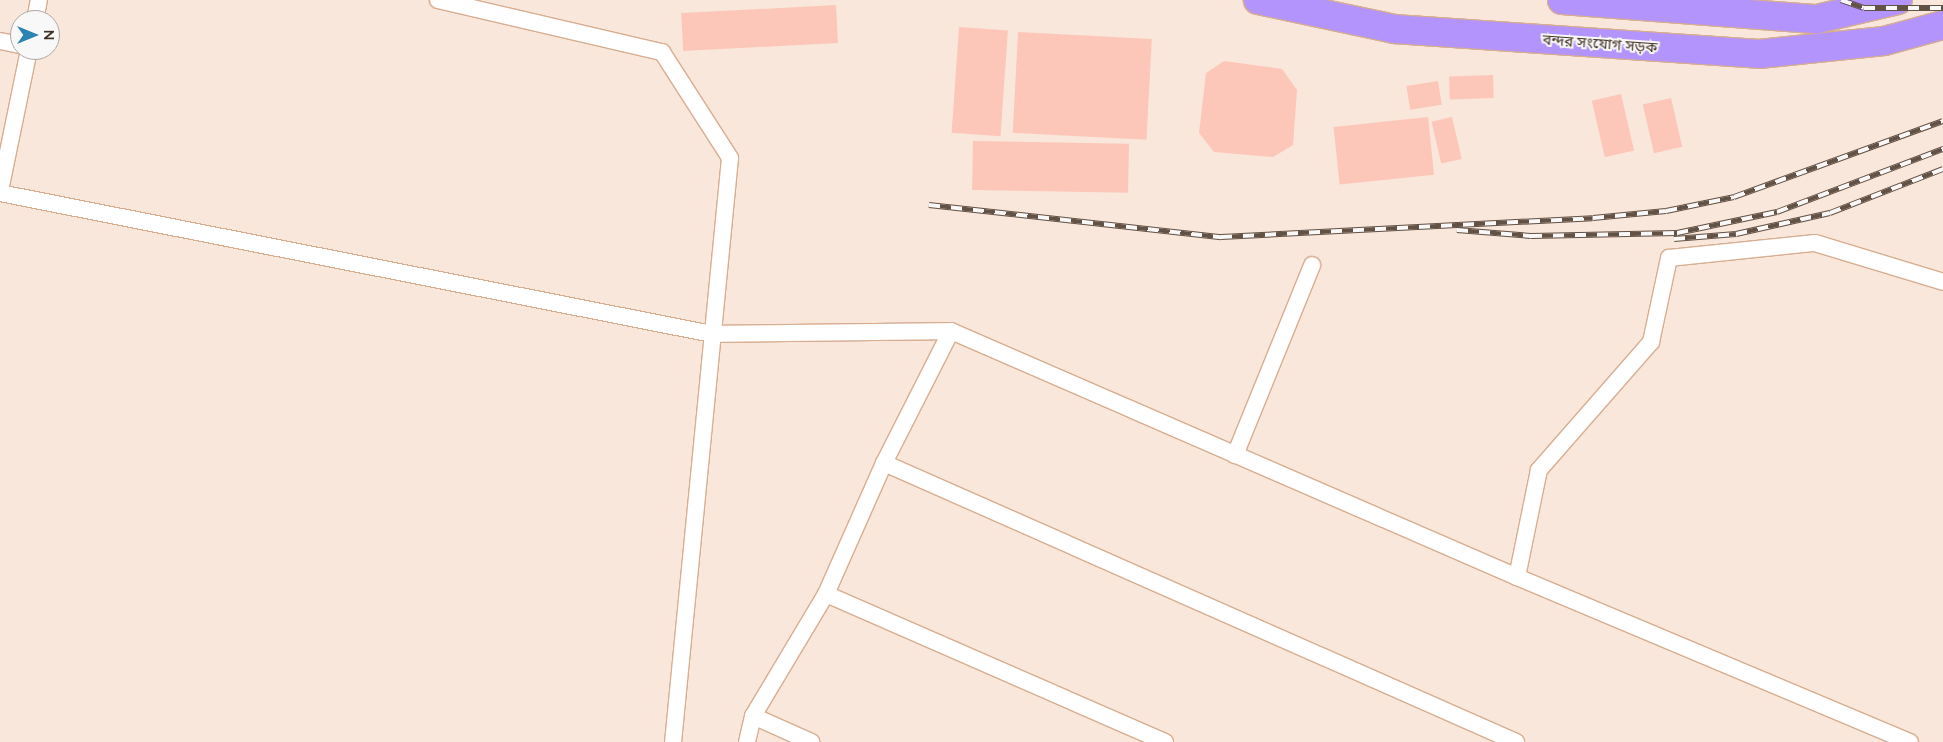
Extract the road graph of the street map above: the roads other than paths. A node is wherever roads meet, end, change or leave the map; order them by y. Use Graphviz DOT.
graph roads {
  1 [pos="438,0"];
  2 [pos="1258,0"];
  3 [pos="1562,0"];
  4 [pos="1898,0"];
  5 [pos="1943,25"];
  6 [pos="27,60"];
  7 [pos="0,192"];
  8 [pos="1312,266"];
  9 [pos="1943,282"];
  10 [pos="951,331"];
  11 [pos="712,334"];
  12 [pos="1235,455"];
  13 [pos="884,463"];
  14 [pos="1516,578"];
  15 [pos="826,594"];
  16 [pos="753,716"];
  17 [pos="673,742"];
  18 [pos="747,742"];
  19 [pos="811,742"];
  20 [pos="1165,742"];
  21 [pos="1516,742"];
  22 [pos="1910,742"];
  1 -- 11 [label="lane"];
  2 -- 5 [label="highway, বন্দর সংযোগ সড়ক"];
  3 -- 4 [label="highway"];
  6 -- 7 [label="lane"];
  7 -- 11 [label="lane"];
  8 -- 12 [label="lane"];
  9 -- 14 [label="lane"];
  10 -- 11 [label="lane"];
  10 -- 12 [label="lane"];
  10 -- 13 [label="lane"];
  11 -- 17 [label="lane"];
  12 -- 14 [label="lane"];
  13 -- 15 [label="lane"];
  13 -- 21 [label="lane"];
  14 -- 22 [label="lane"];
  15 -- 16 [label="lane"];
  15 -- 20 [label="lane"];
  16 -- 18 [label="lane"];
  16 -- 19 [label="lane"];
}
